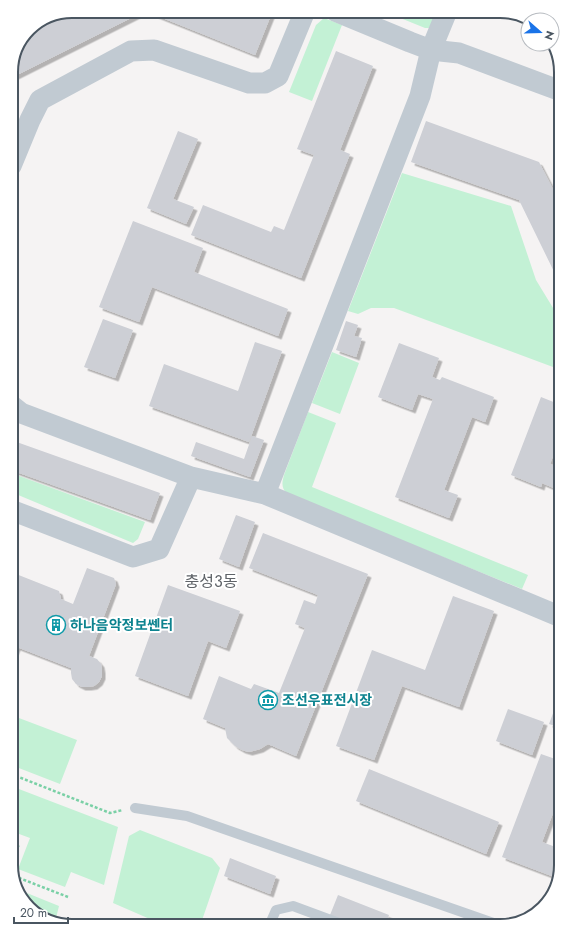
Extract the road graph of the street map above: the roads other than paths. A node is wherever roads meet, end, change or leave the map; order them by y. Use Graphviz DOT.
graph roads {
  1 [pos="302,18"];
  2 [pos="352,18"];
  3 [pos="444,18"];
  4 [pos="431,50"];
  5 [pos="554,88"];
  6 [pos="18,149"];
  7 [pos="18,411"];
  8 [pos="191,476"];
  9 [pos="265,494"];
  10 [pos="18,513"];
  11 [pos="554,614"];
  12 [pos="135,808"];
  13 [pos="273,919"];
  14 [pos="327,919"];
  15 [pos="482,919"];
  1 -- 6 [label="street"];
  2 -- 4 [label="street"];
  3 -- 4 [label="street"];
  4 -- 5 [label="street"];
  4 -- 9 [label="street"];
  7 -- 8 [label="street"];
  8 -- 9 [label="street"];
  8 -- 10 [label="street"];
  9 -- 11 [label="street"];
  12 -- 15 [label="lane"];
  13 -- 14 [label="lane"];
}
